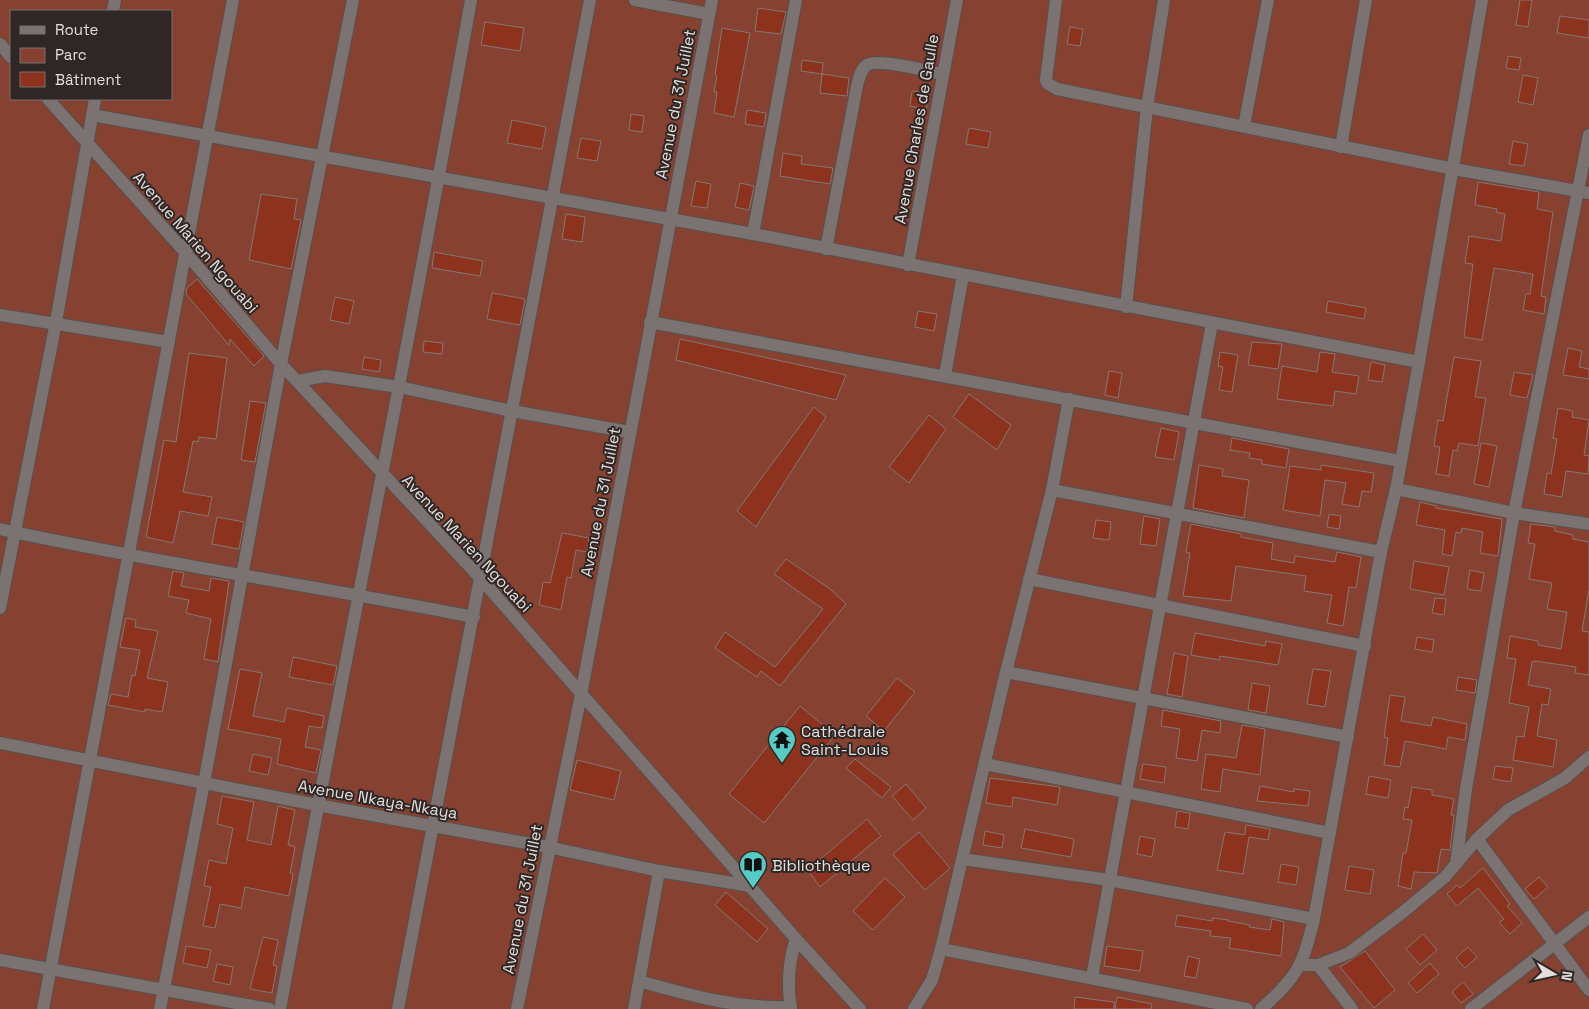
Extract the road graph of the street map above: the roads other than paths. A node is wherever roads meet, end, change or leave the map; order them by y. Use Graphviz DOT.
graph roads {
  1 [pos="233,0"];
  2 [pos="353,0"];
  3 [pos="471,0"];
  4 [pos="590,0"];
  5 [pos="635,0"];
  6 [pos="712,0"];
  7 [pos="796,0"];
  8 [pos="957,0"];
  9 [pos="1056,0"];
  10 [pos="1164,0"];
  11 [pos="1268,0"];
  12 [pos="1366,0"];
  13 [pos="1482,0"];
  14 [pos="709,14"];
  15 [pos="0,44"];
  16 [pos="10,56"];
  17 [pos="942,74"];
  18 [pos="49,100"];
  19 [pos="95,100"];
  20 [pos="1146,108"];
  21 [pos="92,115"];
  22 [pos="1244,126"];
  23 [pos="1589,135"];
  24 [pos="208,136"];
  25 [pos="88,143"];
  26 [pos="1341,146"];
  27 [pos="324,156"];
  28 [pos="1454,170"];
  29 [pos="440,178"];
  30 [pos="1584,192"];
  31 [pos="551,199"];
  32 [pos="669,220"];
  33 [pos="753,234"];
  34 [pos="826,249"];
  35 [pos="185,252"];
  36 [pos="908,265"];
  37 [pos="963,275"];
  38 [pos="1126,307"];
  39 [pos="0,315"];
  40 [pos="56,322"];
  41 [pos="650,322"];
  42 [pos="1212,323"];
  43 [pos="170,342"];
  44 [pos="1419,362"];
  45 [pos="281,364"];
  46 [pos="946,375"];
  47 [pos="297,381"];
  48 [pos="399,387"];
  49 [pos="1070,399"];
  50 [pos="512,411"];
  51 [pos="1195,423"];
  52 [pos="630,432"];
  53 [pos="1400,461"];
  54 [pos="381,474"];
  55 [pos="1052,490"];
  56 [pos="1396,490"];
  57 [pos="1514,513"];
  58 [pos="1177,514"];
  59 [pos="1589,524"];
  60 [pos="0,529"];
  61 [pos="14,532"];
  62 [pos="1381,552"];
  63 [pos="130,556"];
  64 [pos="242,574"];
  65 [pos="481,579"];
  66 [pos="1029,580"];
  67 [pos="358,594"];
  68 [pos="1162,605"];
  69 [pos="0,608"];
  70 [pos="474,617"];
  71 [pos="1365,646"];
  72 [pos="1006,672"];
  73 [pos="581,695"];
  74 [pos="1144,697"];
  75 [pos="1348,737"];
  76 [pos="0,743"];
  77 [pos="1589,758"];
  78 [pos="90,760"];
  79 [pos="985,764"];
  80 [pos="204,783"];
  81 [pos="1126,792"];
  82 [pos="317,805"];
  83 [pos="433,824"];
  84 [pos="1330,833"];
  85 [pos="1478,839"];
  86 [pos="548,847"];
  87 [pos="962,860"];
  88 [pos="1456,864"];
  89 [pos="659,871"];
  90 [pos="1109,880"];
  91 [pos="751,886"];
  92 [pos="1589,917"];
  93 [pos="1314,919"];
  94 [pos="796,939"];
  95 [pos="1555,943"];
  96 [pos="941,949"];
  97 [pos="0,960"];
  98 [pos="1300,965"];
  99 [pos="1318,965"];
  100 [pos="50,969"];
  101 [pos="1092,977"];
  102 [pos="639,981"];
  103 [pos="163,989"];
  104 [pos="1589,990"];
  105 [pos="786,1008"];
  106 [pos="43,1009"];
  107 [pos="160,1009"];
  108 [pos="269,1009"];
  109 [pos="280,1009"];
  110 [pos="398,1009"];
  111 [pos="517,1009"];
  112 [pos="634,1009"];
  113 [pos="860,1009"];
  114 [pos="914,1009"];
  115 [pos="1248,1009"];
  116 [pos="1261,1009"];
  117 [pos="1352,1009"];
  118 [pos="1471,1009"];
  1 -- 24 [label="street"];
  2 -- 27 [label="street"];
  3 -- 29 [label="street"];
  4 -- 31 [label="street"];
  5 -- 14 [label="street"];
  6 -- 14 [label="street, Avenue du 31 Juillet"];
  7 -- 33 [label="street"];
  8 -- 17 [label="street, Avenue Charles de Gaulle"];
  9 -- 20 [label="street"];
  10 -- 20 [label="street"];
  11 -- 22 [label="street"];
  12 -- 26 [label="street"];
  13 -- 28 [label="street"];
  14 -- 32 [label="street, Avenue du 31 Juillet"];
  15 -- 16 [label="street"];
  17 -- 34 [label="street"];
  17 -- 36 [label="street, Avenue Charles de Gaulle"];
  18 -- 25 [label="street, Avenue Marien Ngouabi"];
  19 -- 21 [label="street"];
  20 -- 22 [label="street"];
  20 -- 38 [label="street"];
  21 -- 24 [label="street"];
  21 -- 25 [label="street"];
  22 -- 26 [label="street"];
  23 -- 30 [label="street"];
  24 -- 27 [label="street"];
  24 -- 35 [label="street"];
  25 -- 35 [label="street, Avenue Marien Ngouabi"];
  25 -- 40 [label="street"];
  26 -- 28 [label="street"];
  27 -- 29 [label="street"];
  27 -- 45 [label="street"];
  28 -- 30 [label="street"];
  28 -- 44 [label="street"];
  29 -- 31 [label="street"];
  29 -- 48 [label="street"];
  30 -- 57 [label="street"];
  31 -- 32 [label="street"];
  31 -- 50 [label="street"];
  32 -- 33 [label="street"];
  32 -- 41 [label="street, Avenue du 31 Juillet"];
  33 -- 34 [label="street"];
  34 -- 36 [label="street"];
  35 -- 43 [label="street"];
  35 -- 45 [label="street, Avenue Marien Ngouabi"];
  36 -- 37 [label="street"];
  37 -- 38 [label="street"];
  37 -- 46 [label="street"];
  38 -- 42 [label="street"];
  39 -- 40 [label="street"];
  40 -- 43 [label="street"];
  40 -- 61 [label="street"];
  41 -- 46 [label="street"];
  41 -- 52 [label="street, Avenue du 31 Juillet"];
  42 -- 44 [label="street"];
  42 -- 51 [label="street"];
  43 -- 63 [label="street"];
  44 -- 53 [label="street"];
  45 -- 47 [label="street, Avenue Marien Ngouabi"];
  45 -- 64 [label="street"];
  46 -- 49 [label="street"];
  47 -- 48 [label="street"];
  47 -- 54 [label="street, Avenue Marien Ngouabi"];
  48 -- 50 [label="street"];
  48 -- 54 [label="street"];
  49 -- 51 [label="street"];
  49 -- 55 [label="street"];
  50 -- 52 [label="street"];
  50 -- 65 [label="street"];
  51 -- 53 [label="street"];
  51 -- 58 [label="street"];
  52 -- 73 [label="street, Avenue du 31 Juillet"];
  53 -- 56 [label="street"];
  54 -- 65 [label="street, Avenue Marien Ngouabi"];
  54 -- 67 [label="street"];
  55 -- 58 [label="street"];
  55 -- 66 [label="street"];
  56 -- 57 [label="street"];
  56 -- 62 [label="street"];
  57 -- 59 [label="street"];
  57 -- 88 [label="street"];
  58 -- 62 [label="street"];
  58 -- 68 [label="street"];
  60 -- 61 [label="street"];
  61 -- 63 [label="street"];
  61 -- 69 [label="street"];
  62 -- 71 [label="street"];
  63 -- 64 [label="street"];
  63 -- 78 [label="street"];
  64 -- 67 [label="street"];
  64 -- 80 [label="street"];
  65 -- 70 [label="street"];
  65 -- 73 [label="street, Avenue Marien Ngouabi"];
  66 -- 68 [label="street"];
  66 -- 72 [label="street"];
  67 -- 70 [label="street"];
  67 -- 82 [label="street"];
  68 -- 71 [label="street"];
  68 -- 74 [label="street"];
  70 -- 83 [label="street"];
  71 -- 75 [label="street"];
  72 -- 74 [label="street"];
  72 -- 79 [label="street"];
  73 -- 86 [label="street, Avenue du 31 Juillet"];
  73 -- 91 [label="street, Avenue Marien Ngouabi"];
  74 -- 75 [label="street"];
  74 -- 81 [label="street"];
  75 -- 84 [label="street"];
  76 -- 78 [label="street, Avenue Nkaya-Nkaya"];
  77 -- 85 [label="street"];
  78 -- 80 [label="street, Avenue Nkaya-Nkaya"];
  78 -- 100 [label="street"];
  79 -- 81 [label="street"];
  79 -- 87 [label="street"];
  80 -- 82 [label="street, Avenue Nkaya-Nkaya"];
  80 -- 103 [label="street"];
  81 -- 84 [label="street"];
  81 -- 90 [label="street"];
  82 -- 83 [label="street, Avenue Nkaya-Nkaya"];
  82 -- 109 [label="street"];
  83 -- 86 [label="street, Avenue Nkaya-Nkaya"];
  83 -- 110 [label="street"];
  84 -- 93 [label="street"];
  85 -- 88 [label="street"];
  85 -- 95 [label="street"];
  86 -- 89 [label="street, Avenue Nkaya-Nkaya"];
  86 -- 111 [label="street, Avenue du 31 Juillet"];
  87 -- 90 [label="street"];
  87 -- 96 [label="street"];
  88 -- 99 [label="street"];
  89 -- 91 [label="street, Avenue Nkaya-Nkaya"];
  89 -- 102 [label="street"];
  90 -- 93 [label="street"];
  90 -- 101 [label="street"];
  91 -- 94 [label="street, Avenue Marien Ngouabi"];
  92 -- 95 [label="street"];
  93 -- 98 [label="street"];
  94 -- 105 [label="street"];
  94 -- 113 [label="street, Avenue Marien Ngouabi"];
  95 -- 104 [label="street"];
  95 -- 118 [label="street"];
  96 -- 101 [label="street"];
  96 -- 114 [label="street"];
  97 -- 100 [label="street"];
  98 -- 99 [label="street"];
  98 -- 116 [label="street"];
  99 -- 117 [label="street"];
  100 -- 103 [label="street"];
  100 -- 106 [label="street"];
  101 -- 115 [label="street"];
  102 -- 105 [label="street"];
  102 -- 112 [label="street"];
  103 -- 107 [label="street"];
  103 -- 108 [label="street"];
}
